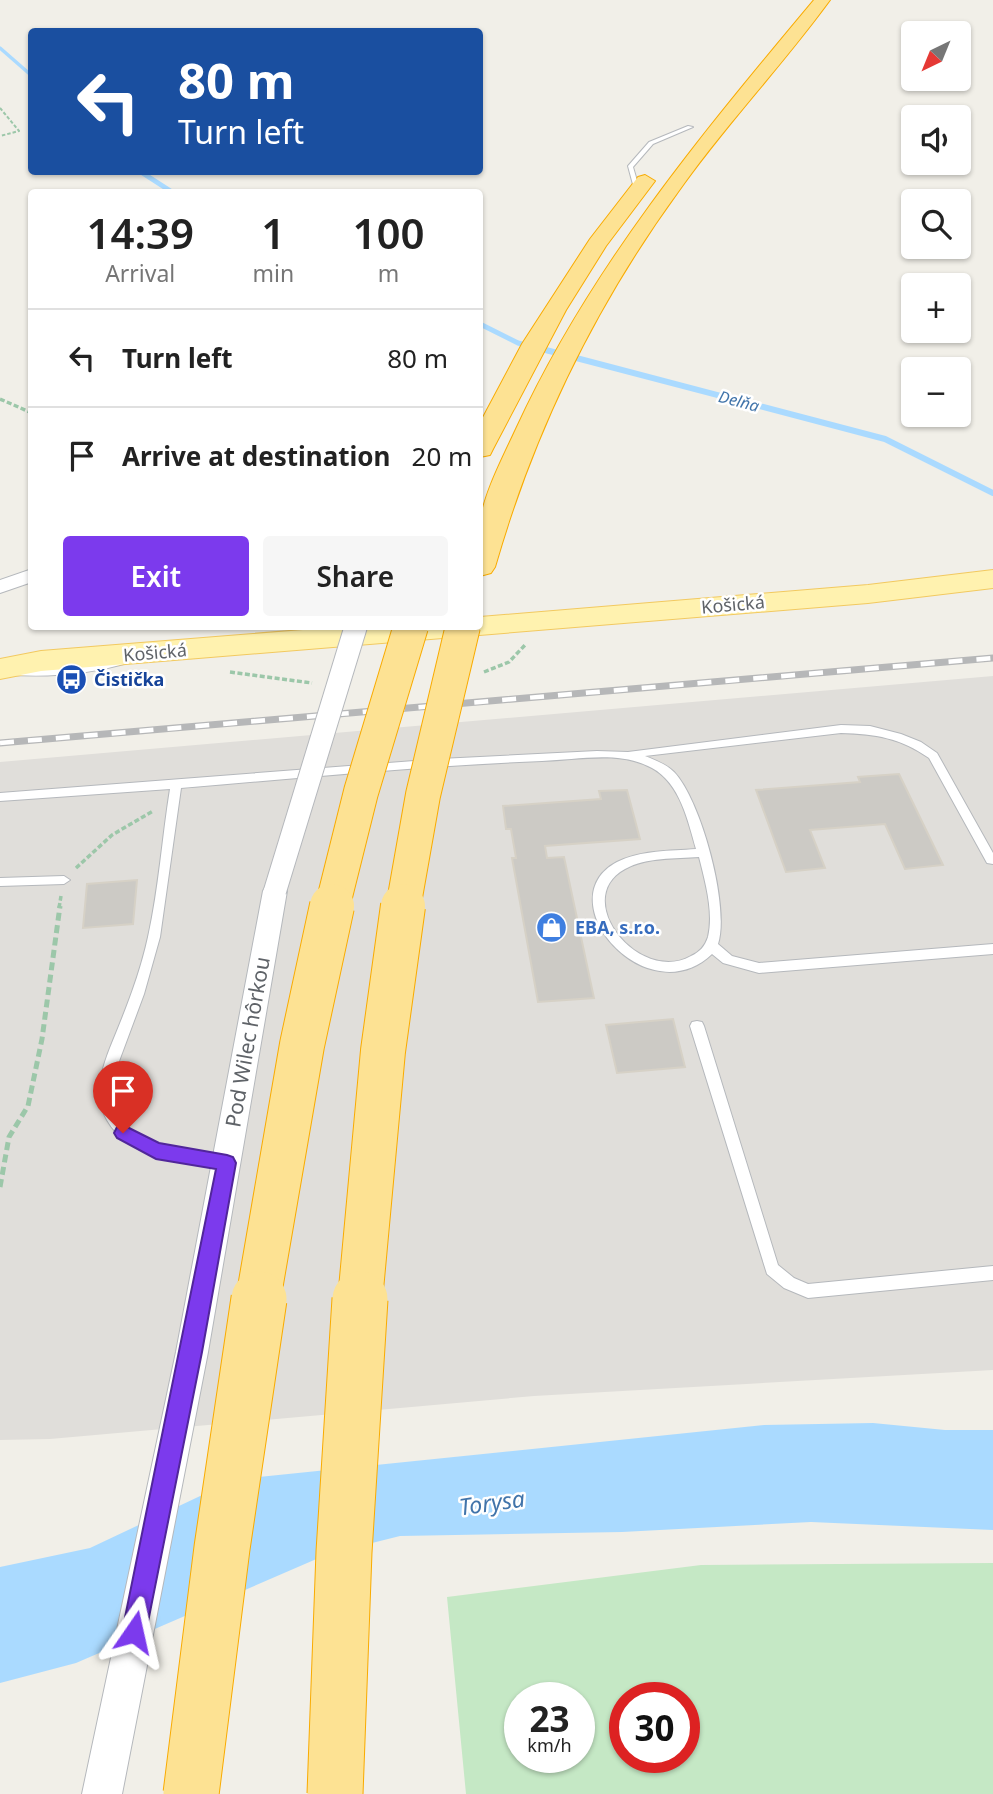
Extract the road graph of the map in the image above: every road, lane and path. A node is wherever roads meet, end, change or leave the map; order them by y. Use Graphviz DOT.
graph roads {
  1 [pos="799,0"];
  2 [pos="822,0"];
  3 [pos="736,74"];
  4 [pos="0,108"];
  5 [pos="695,122"];
  6 [pos="0,136"];
  7 [pos="638,191"];
  8 [pos="0,399"];
  9 [pos="28,411"];
  10 [pos="483,442"];
  11 [pos="483,558"];
  12 [pos="28,577"];
  13 [pos="990,580"];
  14 [pos="4,587"];
  15 [pos="483,626"];
  16 [pos="355,630"];
  17 [pos="410,630"];
  18 [pos="431,630"];
  19 [pos="462,630"];
  20 [pos="152,653"];
  21 [pos="0,658"];
  22 [pos="41,661"];
  23 [pos="0,670"];
  24 [pos="625,755"];
  25 [pos="176,785"];
  26 [pos="0,797"];
  27 [pos="173,803"];
  28 [pos="703,853"];
  29 [pos="991,860"];
  30 [pos="64,880"];
  31 [pos="0,882"];
  32 [pos="712,946"];
  33 [pos="993,949"];
  34 [pos="697,1026"];
  35 [pos="227,1163"];
  36 [pos="0,1186"];
  37 [pos="993,1273"];
  38 [pos="102,1794"];
  39 [pos="191,1794"];
  40 [pos="335,1794"];
  1 -- 3 [label="highway"];
  2 -- 11 [label="highway"];
  4 -- 6 [label="path"];
  5 -- 7 [label="highway"];
  5 -- 7 [label="lane"];
  7 -- 10 [label="highway"];
  8 -- 9 [label="path"];
  12 -- 14 [label="street"];
  13 -- 15 [label="main road, Košická"];
  16 -- 35 [label="street, Pod Wilec hôrkou, bridge"];
  17 -- 39 [label="highway, bridge"];
  18 -- 20 [label="main road, Košická"];
  19 -- 40 [label="highway, bridge"];
  20 -- 22 [label="main road, Košická"];
  20 -- 23 [label="lane"];
  21 -- 22 [label="main road, Košická"];
  22 -- 23 [label="main road, Košická"];
  24 -- 25 [label="lane"];
  24 -- 28 [label="lane"];
  24 -- 29 [label="lane"];
  25 -- 26 [label="lane"];
  25 -- 27 [label="lane"];
  27 -- 30 [label="path"];
  27 -- 35 [label="lane"];
  28 -- 32 [label="lane"];
  28 -- 32 [label="lane"];
  30 -- 31 [label="lane"];
  30 -- 36 [label="path"];
  32 -- 33 [label="lane"];
  34 -- 37 [label="lane"];
  35 -- 38 [label="street, Pod Wilec hôrkou"];
}
